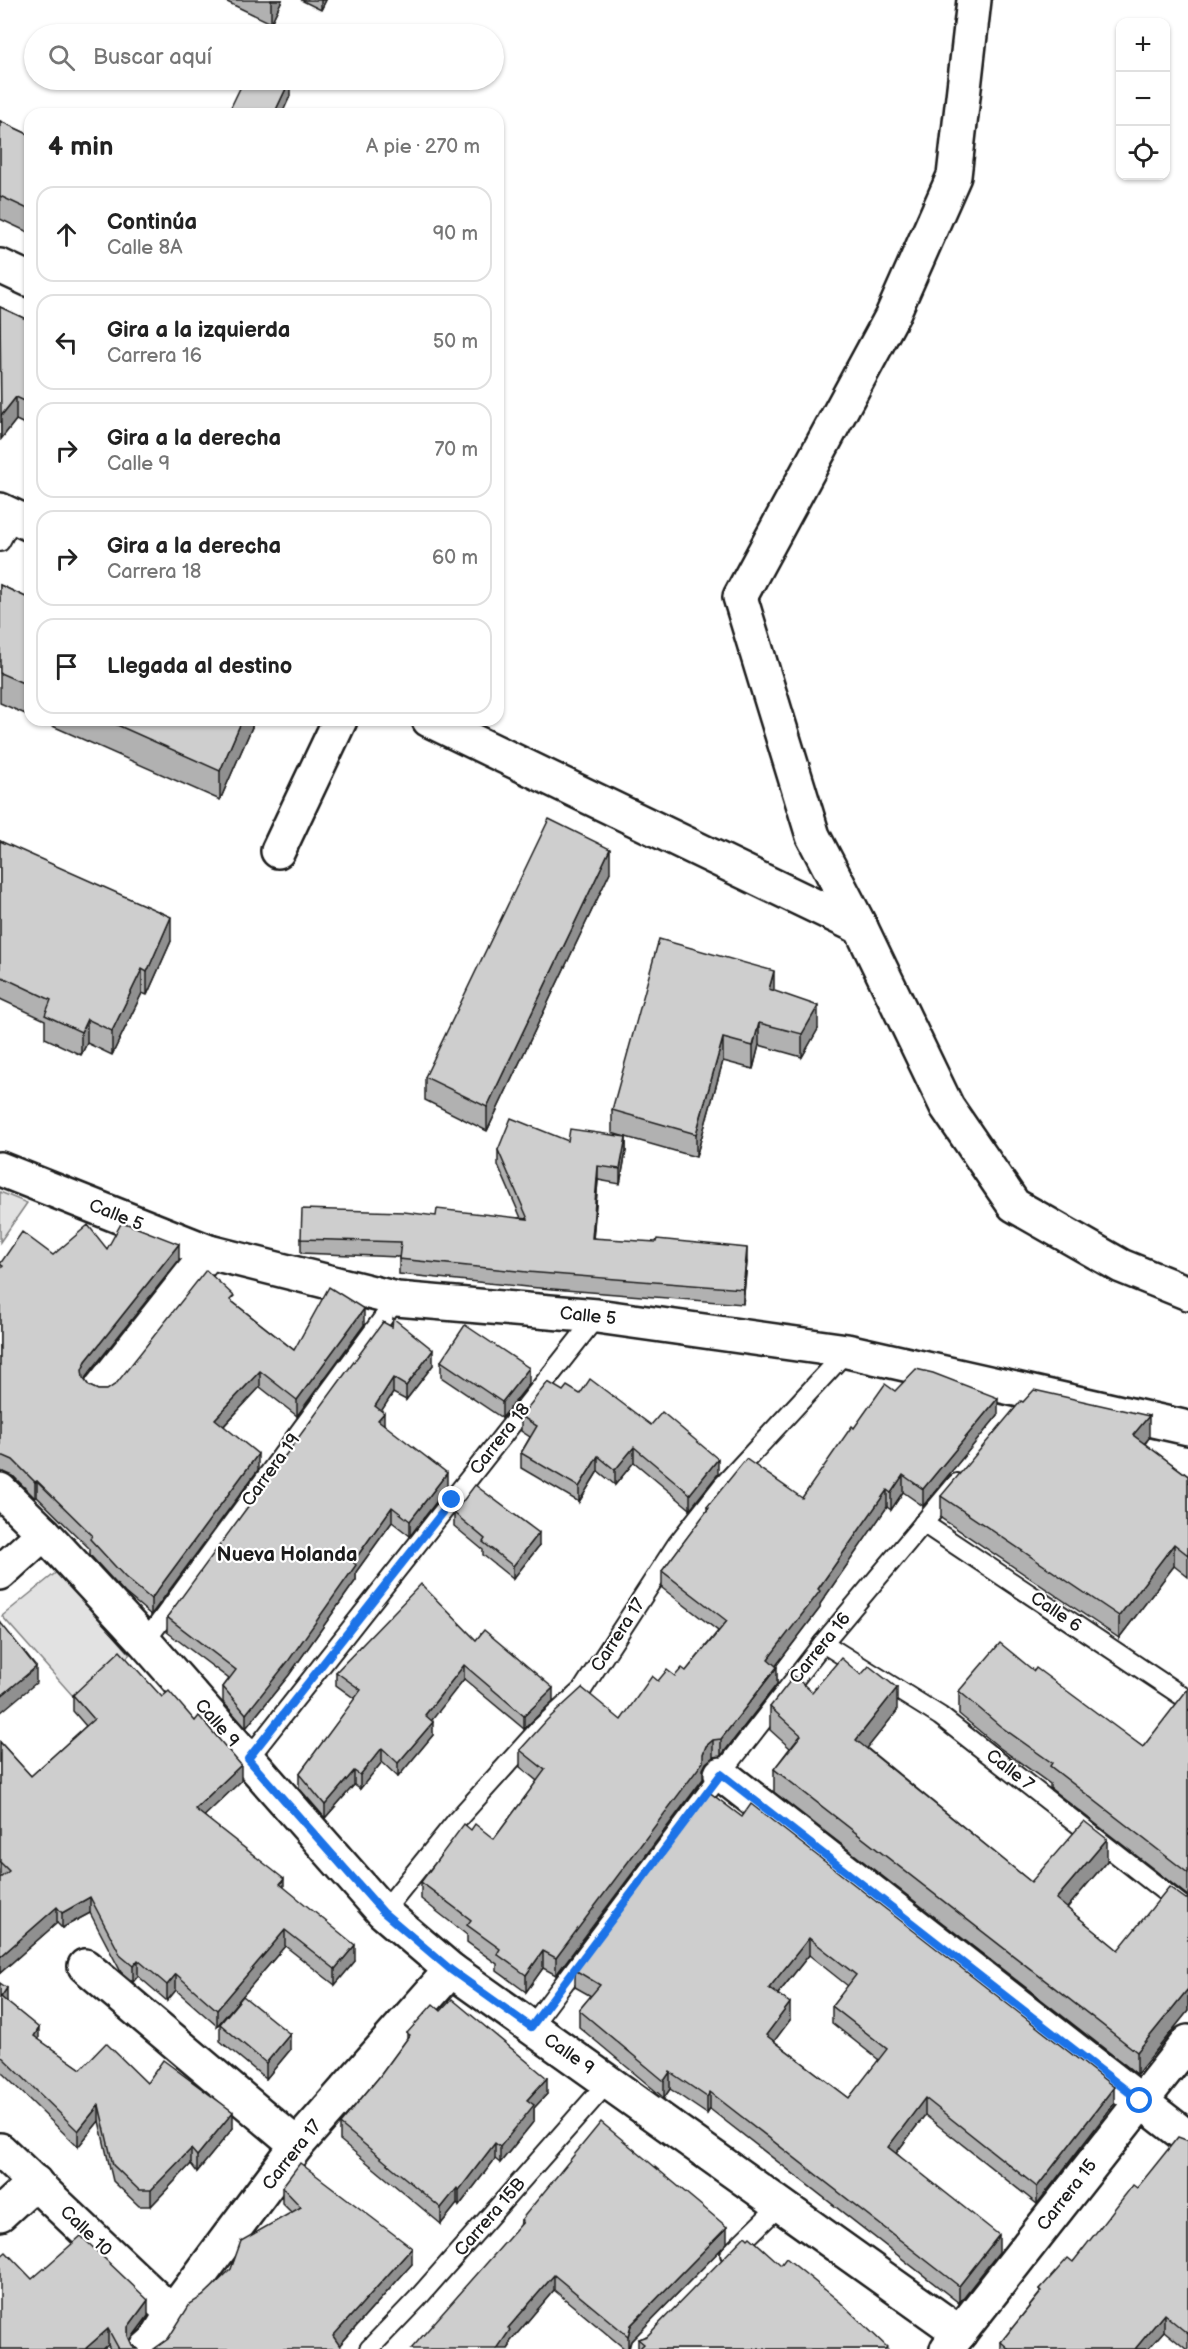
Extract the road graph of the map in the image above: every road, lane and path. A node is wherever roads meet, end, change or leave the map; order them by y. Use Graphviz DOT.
graph roads {
  1 [pos="974,0"];
  2 [pos="0,266"];
  3 [pos="24,277"];
  4 [pos="337,726"];
  5 [pos="441,726"];
  6 [pos="278,851"];
  7 [pos="861,928"];
  8 [pos="0,1169"];
  9 [pos="209,1252"];
  10 [pos="1188,1293"];
  11 [pos="397,1299"];
  12 [pos="597,1316"];
  13 [pos="846,1351"];
  14 [pos="101,1388"];
  15 [pos="1188,1428"];
  16 [pos="967,1471"];
  17 [pos="0,1490"];
  18 [pos="923,1523"];
  19 [pos="44,1533"];
  20 [pos="0,1573"];
  21 [pos="145,1642"];
  22 [pos="823,1643"];
  23 [pos="1188,1700"];
  24 [pos="248,1759"];
  25 [pos="721,1774"];
  26 [pos="1188,1910"];
  27 [pos="383,1912"];
  28 [pos="85,1966"];
  29 [pos="451,1970"];
  30 [pos="531,2027"];
  31 [pos="1188,2042"];
  32 [pos="608,2082"];
  33 [pos="1140,2101"];
  34 [pos="1188,2138"];
  35 [pos="297,2145"];
  36 [pos="0,2150"];
  37 [pos="35,2182"];
  38 [pos="780,2205"];
  39 [pos="0,2214"];
  40 [pos="721,2264"];
  41 [pos="172,2313"];
  42 [pos="953,2341"];
  43 [pos="154,2346"];
  44 [pos="369,2349"];
  1 -- 7 [label="street"];
  2 -- 3 [label="street"];
  4 -- 6 [label="street"];
  5 -- 7 [label="street"];
  7 -- 10 [label="street"];
  8 -- 9 [label="street, Calle 5"];
  9 -- 11 [label="street, Calle 5"];
  9 -- 14 [label="street"];
  11 -- 12 [label="street, Calle 5"];
  11 -- 21 [label="lane, Carrera 19"];
  12 -- 13 [label="street, Calle 5"];
  12 -- 24 [label="lane, Carrera 18"];
  13 -- 15 [label="street, Calle 5"];
  13 -- 27 [label="lane, Carrera 17"];
  16 -- 18 [label="lane, Carrera 16"];
  17 -- 19 [label="street, Calle 9"];
  18 -- 22 [label="lane, Carrera 16"];
  18 -- 23 [label="lane, Calle 6"];
  19 -- 20 [label="street"];
  19 -- 21 [label="street, Calle 9"];
  21 -- 24 [label="street, Calle 9"];
  22 -- 25 [label="lane, Carrera 16"];
  22 -- 26 [label="lane, Calle 7"];
  24 -- 27 [label="street, Calle 9"];
  25 -- 30 [label="lane, Carrera 16"];
  25 -- 33 [label="street"];
  27 -- 29 [label="street, Calle 9"];
  28 -- 35 [label="street"];
  29 -- 30 [label="street, Calle 9"];
  29 -- 35 [label="street, Carrera 17"];
  30 -- 32 [label="street, Calle 9"];
  31 -- 33 [label="street, Carrera 15"];
  32 -- 38 [label="street, Calle 9"];
  32 -- 44 [label="lane, Carrera 15B"];
  33 -- 34 [label="street"];
  33 -- 42 [label="street, Carrera 15"];
  35 -- 41 [label="street, Carrera 17"];
  36 -- 37 [label="street, Calle 10"];
  37 -- 39 [label="street"];
  37 -- 41 [label="street, Calle 10"];
  38 -- 40 [label="lane"];
  38 -- 42 [label="street, Calle 9"];
  41 -- 43 [label="street, Carrera 17"];
}
